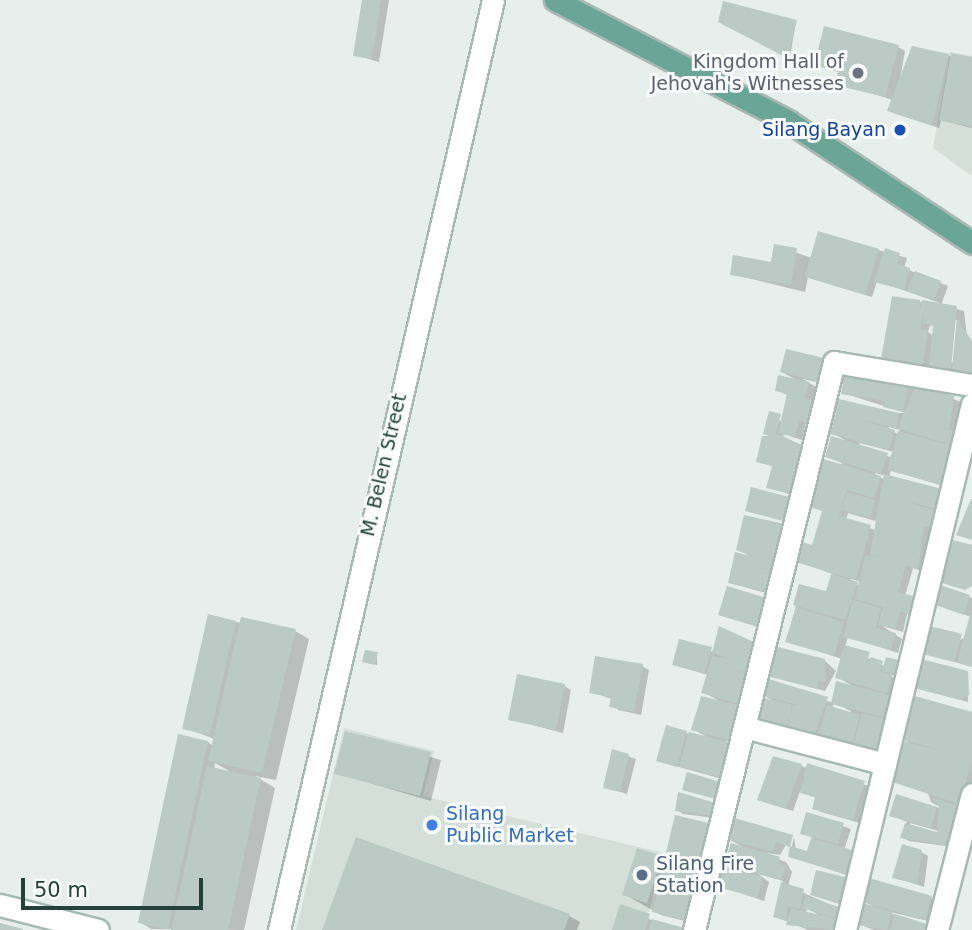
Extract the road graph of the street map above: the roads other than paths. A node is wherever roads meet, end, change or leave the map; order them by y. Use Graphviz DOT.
graph roads {
  1 [pos="493,0"];
  2 [pos="555,0"];
  3 [pos="972,243"];
  4 [pos="972,385"];
  5 [pos="972,404"];
  6 [pos="744,727"];
  7 [pos="885,764"];
  8 [pos="972,794"];
  9 [pos="0,905"];
  10 [pos="98,930"];
  11 [pos="279,930"];
  12 [pos="694,930"];
  13 [pos="845,930"];
  14 [pos="937,930"];
  1 -- 11 [label="street, M. Belen Street"];
  2 -- 3 [label="main road"];
  4 -- 6 [label="street"];
  5 -- 7 [label="street"];
  6 -- 7 [label="street"];
  6 -- 12 [label="street"];
  7 -- 13 [label="street"];
  8 -- 14 [label="street"];
  9 -- 10 [label="street"];
}
